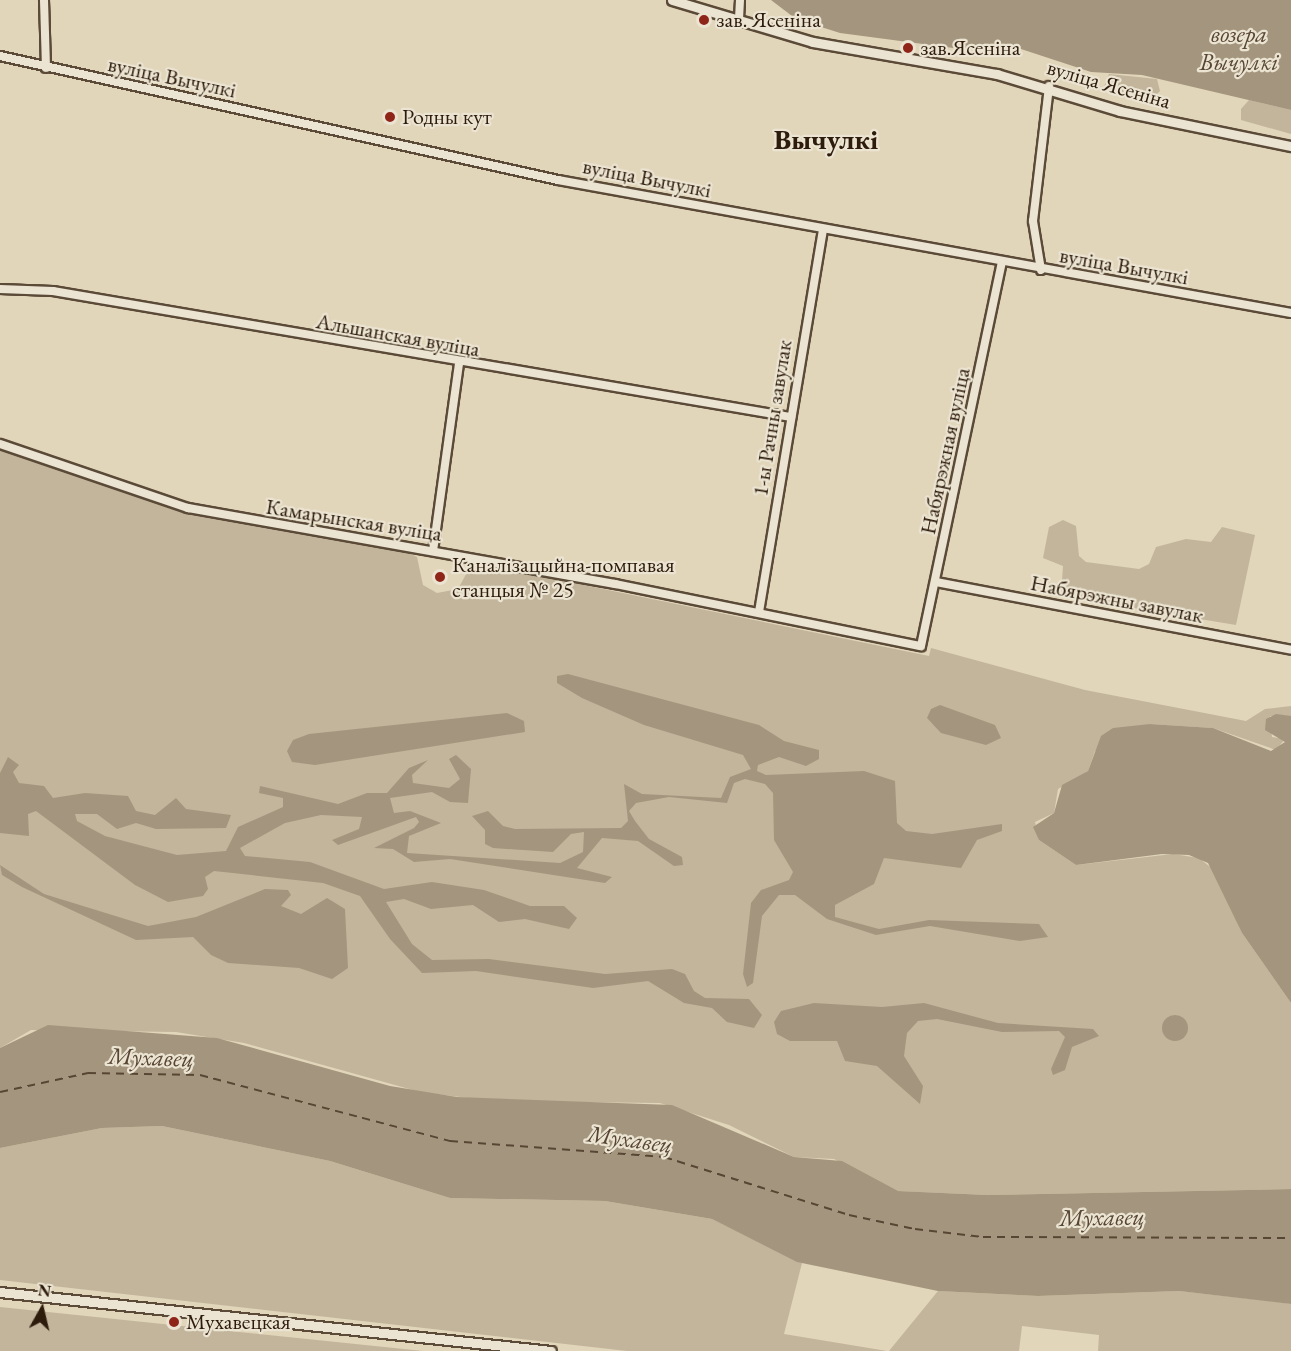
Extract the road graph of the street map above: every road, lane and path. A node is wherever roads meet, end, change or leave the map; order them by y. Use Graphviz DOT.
graph roads {
  1 [pos="44,0"];
  2 [pos="672,0"];
  3 [pos="740,0"];
  4 [pos="739,19"];
  5 [pos="0,56"];
  6 [pos="46,68"];
  7 [pos="1048,86"];
  8 [pos="1291,146"];
  9 [pos="823,230"];
  10 [pos="1002,262"];
  11 [pos="1041,270"];
  12 [pos="0,289"];
  13 [pos="1291,313"];
  14 [pos="459,364"];
  15 [pos="791,417"];
  16 [pos="0,444"];
  17 [pos="433,551"];
  18 [pos="936,582"];
  19 [pos="759,612"];
  20 [pos="921,646"];
  21 [pos="1291,650"];
  22 [pos="0,1292"];
  23 [pos="550,1351"];
  1 -- 6 [label="street"];
  2 -- 4 [label="street, вуліца Ясеніна"];
  3 -- 4 [label="street"];
  4 -- 7 [label="street, вуліца Ясеніна"];
  5 -- 6 [label="street, вуліца Вычулкі"];
  6 -- 9 [label="street, вуліца Вычулкі"];
  7 -- 8 [label="street, вуліца Ясеніна"];
  7 -- 11 [label="street"];
  9 -- 10 [label="street, вуліца Вычулкі"];
  9 -- 15 [label="street, 1-ы Рачны завулак"];
  10 -- 11 [label="street, вуліца Вычулкі"];
  10 -- 18 [label="street, Набярэжная вуліца"];
  11 -- 13 [label="street, вуліца Вычулкі"];
  12 -- 14 [label="street, Альшанская вуліца"];
  14 -- 15 [label="street, Альшанская вуліца"];
  14 -- 17 [label="street"];
  15 -- 19 [label="street, 1-ы Рачны завулак"];
  16 -- 17 [label="street, Камарынская вуліца"];
  17 -- 19 [label="street, Камарынская вуліца"];
  18 -- 20 [label="street, Набярэжная вуліца"];
  18 -- 21 [label="street, Набярэжны завулак"];
  19 -- 20 [label="street, Камарынская вуліца"];
  22 -- 23 [label="street"];
}
